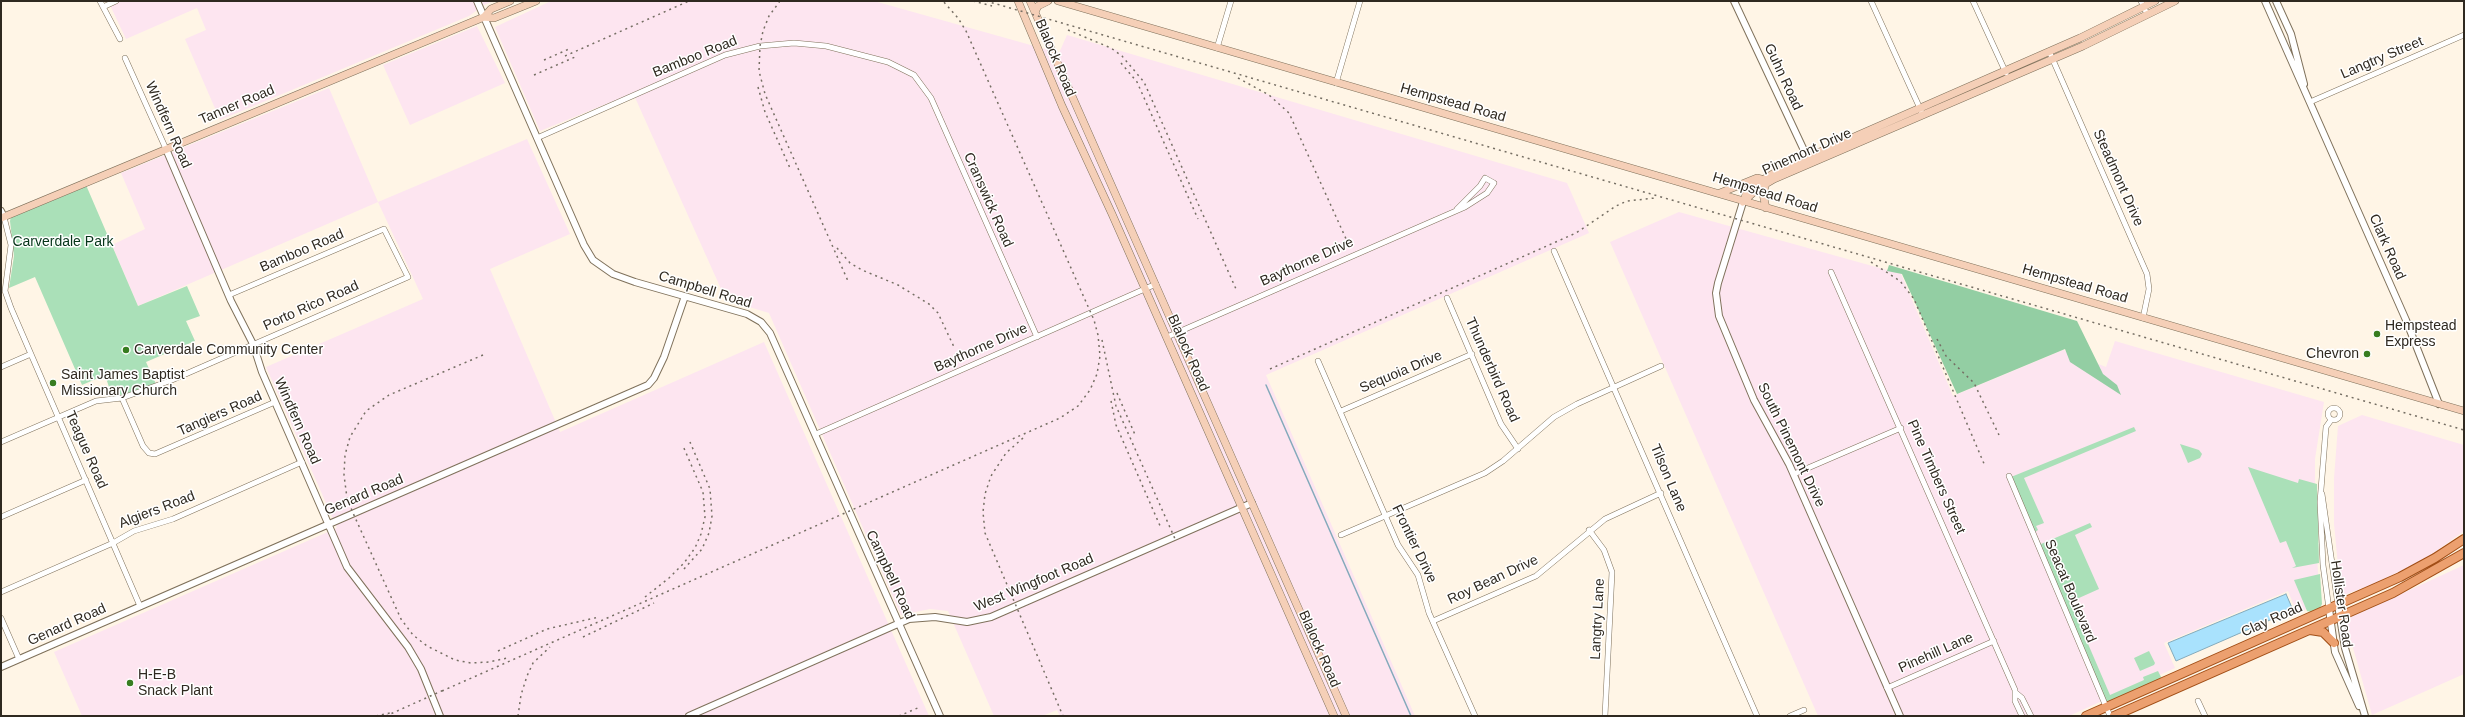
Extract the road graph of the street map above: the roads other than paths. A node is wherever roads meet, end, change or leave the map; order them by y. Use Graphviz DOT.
graph roads {
  1 [pos="100,1"];
  2 [pos="116,1"];
  3 [pos="476,1"];
  4 [pos="510,1"];
  5 [pos="536,1"];
  6 [pos="1018,1"];
  7 [pos="1030,1"];
  8 [pos="1048,1"];
  9 [pos="1058,1"];
  10 [pos="1231,1"];
  11 [pos="1360,1"];
  12 [pos="1734,1"];
  13 [pos="1871,1"];
  14 [pos="1973,1"];
  15 [pos="2155,1"];
  16 [pos="2175,1"];
  17 [pos="2265,1"];
  18 [pos="2276,1"];
  19 [pos="2142,4"];
  20 [pos="103,6"];
  21 [pos="1035,12"];
  22 [pos="2147,14"];
  23 [pos="484,17"];
  24 [pos="2464,35"];
  25 [pos="120,39"];
  26 [pos="1217,48"];
  27 [pos="2049,51"];
  28 [pos="125,58"];
  29 [pos="2053,59"];
  30 [pos="1056,62"];
  31 [pos="1045,67"];
  32 [pos="2005,70"];
  33 [pos="914,75"];
  34 [pos="2008,78"];
  35 [pos="1336,83"];
  36 [pos="2310,102"];
  37 [pos="1920,108"];
  38 [pos="1923,115"];
  39 [pos="1088,136"];
  40 [pos="537,138"];
  41 [pos="1078,140"];
  42 [pos="166,149"];
  43 [pos="1809,160"];
  44 [pos="1764,181"];
  45 [pos="1720,193"];
  46 [pos="1744,202"];
  47 [pos="1766,208"];
  48 [pos="1123,209"];
  49 [pos="1457,209"];
  50 [pos="1112,214"];
  51 [pos="2,215"];
  52 [pos="384,229"];
  53 [pos="1554,251"];
  54 [pos="1830,272"];
  55 [pos="1156,284"];
  56 [pos="1145,289"];
  57 [pos="3,291"];
  58 [pos="229,295"];
  59 [pos="685,296"];
  60 [pos="1447,298"];
  61 [pos="2143,318"];
  62 [pos="1177,333"];
  63 [pos="1037,337"];
  64 [pos="1167,337"];
  65 [pos="253,344"];
  66 [pos="31,354"];
  67 [pos="1472,354"];
  68 [pos="1318,361"];
  69 [pos="1661,366"];
  70 [pos="1,367"];
  71 [pos="1615,387"];
  72 [pos="122,398"];
  73 [pos="275,402"];
  74 [pos="2438,404"];
  75 [pos="1341,411"];
  76 [pos="2464,411"];
  77 [pos="1213,414"];
  78 [pos="59,417"];
  79 [pos="1202,419"];
  80 [pos="2331,420"];
  81 [pos="1901,428"];
  82 [pos="816,434"];
  83 [pos="1,442"];
  84 [pos="1518,449"];
  85 [pos="302,462"];
  86 [pos="1794,474"];
  87 [pos="2009,476"];
  88 [pos="86,480"];
  89 [pos="2321,489"];
  90 [pos="1661,493"];
  91 [pos="1252,503"];
  92 [pos="1242,508"];
  93 [pos="1386,516"];
  94 [pos="1,517"];
  95 [pos="328,524"];
  96 [pos="1589,530"];
  97 [pos="1341,535"];
  98 [pos="2464,538"];
  99 [pos="2330,542"];
  100 [pos="113,543"];
  101 [pos="2321,543"];
  102 [pos="2464,553"];
  103 [pos="2435,558"];
  104 [pos="1279,563"];
  105 [pos="2442,567"];
  106 [pos="1268,568"];
  107 [pos="1,592"];
  108 [pos="2338,605"];
  109 [pos="140,606"];
  110 [pos="2329,609"];
  111 [pos="2339,616"];
  112 [pos="1,618"];
  113 [pos="2330,620"];
  114 [pos="1433,621"];
  115 [pos="899,623"];
  116 [pos="1307,626"];
  117 [pos="1296,630"];
  118 [pos="2307,630"];
  119 [pos="1994,641"];
  120 [pos="2257,641"];
  121 [pos="2334,643"];
  122 [pos="2261,650"];
  123 [pos="19,659"];
  124 [pos="1,667"];
  125 [pos="2352,667"];
  126 [pos="2343,670"];
  127 [pos="2169,680"];
  128 [pos="1887,688"];
  129 [pos="1334,689"];
  130 [pos="2174,690"];
  131 [pos="1324,693"];
  132 [pos="2016,693"];
  133 [pos="2198,701"];
  134 [pos="2106,708"];
  135 [pos="1804,710"];
  136 [pos="440,716"];
  137 [pos="689,716"];
  138 [pos="940,716"];
  139 [pos="1334,716"];
  140 [pos="1346,716"];
  141 [pos="1475,716"];
  142 [pos="1605,716"];
  143 [pos="1758,716"];
  144 [pos="1790,716"];
  145 [pos="1900,716"];
  146 [pos="2022,716"];
  147 [pos="2031,716"];
  148 [pos="2086,716"];
  149 [pos="2110,716"];
  150 [pos="2114,716"];
  151 [pos="2205,716"];
  152 [pos="2365,716"];
  1 -- 20 [label="street"];
  2 -- 20 [label="street"];
  3 -- 23 [label="street, Campbell Road"];
  4 -- 23 [label="main road"];
  5 -- 23 [label="main road"];
  6 -- 31 [label="main road, Blalock Road"];
  7 -- 21 [label="main road, Blalock Road"];
  8 -- 21 [label="main road"];
  9 -- 26 [label="main road, Hempstead Road"];
  10 -- 26 [label="street"];
  11 -- 35 [label="street"];
  12 -- 43 [label="street, Guhn Road"];
  13 -- 37 [label="street"];
  14 -- 32 [label="street"];
  15 -- 19 [label="main road, Pinemont Drive"];
  16 -- 22 [label="main road, Pinemont Drive"];
  17 -- 36 [label="street, Clark Road"];
  18 -- 36 [label="street, Clark Road"];
  19 -- 22 [label="street"];
  19 -- 27 [label="main road, Pinemont Drive"];
  20 -- 25 [label="street"];
  21 -- 30 [label="main road, Blalock Road"];
  22 -- 29 [label="main road, Pinemont Drive"];
  23 -- 40 [label="street, Campbell Road"];
  23 -- 42 [label="main road, Tanner Road"];
  24 -- 36 [label="street, Langtry Street"];
  26 -- 35 [label="main road, Hempstead Road"];
  27 -- 29 [label="street, Steadmont Drive"];
  27 -- 32 [label="main road, Pinemont Drive"];
  28 -- 42 [label="street, Windfern Road"];
  29 -- 34 [label="main road, Pinemont Drive"];
  29 -- 61 [label="street, Steadmont Drive"];
  30 -- 31 [label="main road"];
  30 -- 39 [label="main road, Blalock Road"];
  31 -- 41 [label="main road, Blalock Road"];
  32 -- 34 [label="street"];
  32 -- 37 [label="main road, Pinemont Drive"];
  33 -- 40 [label="street, Bamboo Road"];
  33 -- 63 [label="street, Cranswick Road"];
  34 -- 38 [label="main road, Pinemont Drive"];
  35 -- 45 [label="main road, Hempstead Road"];
  36 -- 74 [label="street, Clark Road"];
  37 -- 38 [label="street"];
  37 -- 43 [label="main road, Pinemont Drive"];
  38 -- 43 [label="main road, Pinemont Drive"];
  39 -- 41 [label="main road"];
  39 -- 48 [label="main road, Blalock Road"];
  40 -- 59 [label="street, Campbell Road"];
  41 -- 50 [label="main road, Blalock Road"];
  42 -- 51 [label="main road, Tanner Road"];
  42 -- 58 [label="street, Windfern Road"];
  43 -- 44 [label="main road, Pinemont Drive"];
  44 -- 45 [label="main road"];
  44 -- 46 [label="main road, Pinemont Drive"];
  44 -- 47 [label="main road"];
  45 -- 46 [label="main road, Hempstead Road"];
  46 -- 47 [label="main road, Hempstead Road"];
  46 -- 86 [label="street, South Pinemont Drive"];
  47 -- 61 [label="main road, Hempstead Road"];
  48 -- 50 [label="main road"];
  48 -- 55 [label="main road, Blalock Road"];
  49 -- 49 [label="street, Baythorne Drive"];
  49 -- 62 [label="street, Baythorne Drive"];
  50 -- 56 [label="main road, Blalock Road"];
  51 -- 57 [label="street, Teague Road"];
  52 -- 58 [label="street, Bamboo Road"];
  52 -- 65 [label="street, Porto Rico Road"];
  53 -- 71 [label="street, Tilson Lane"];
  54 -- 81 [label="street, Pine Timbers Street"];
  55 -- 56 [label="street, Baythorne Drive"];
  55 -- 62 [label="main road, Blalock Road"];
  56 -- 63 [label="street, Baythorne Drive"];
  56 -- 64 [label="main road, Blalock Road"];
  57 -- 66 [label="street, Teague Road"];
  58 -- 65 [label="street, Windfern Road"];
  59 -- 82 [label="street, Campbell Road"];
  59 -- 95 [label="street, Genard Road"];
  60 -- 67 [label="street, Thunderbird Road"];
  61 -- 74 [label="main road, Hempstead Road"];
  62 -- 64 [label="street, Baythorne Drive"];
  62 -- 77 [label="main road, Blalock Road"];
  63 -- 82 [label="street, Baythorne Drive"];
  64 -- 79 [label="main road, Blalock Road"];
  65 -- 72 [label="street, Porto Rico Road"];
  65 -- 73 [label="street, Windfern Road"];
  66 -- 70 [label="street"];
  66 -- 78 [label="street, Teague Road"];
  67 -- 75 [label="street, Sequoia Drive"];
  67 -- 84 [label="street, Thunderbird Road"];
  68 -- 75 [label="street, Frontier Drive"];
  69 -- 71 [label="street"];
  71 -- 84 [label="street"];
  71 -- 90 [label="street, Tilson Lane"];
  72 -- 73 [label="street, Tangiers Road"];
  72 -- 78 [label="street, Porto Rico Road"];
  73 -- 85 [label="street, Windfern Road"];
  74 -- 76 [label="main road, Hempstead Road"];
  75 -- 93 [label="street, Frontier Drive"];
  77 -- 79 [label="main road"];
  77 -- 91 [label="main road, Blalock Road"];
  78 -- 83 [label="street, Porto Rico Road"];
  78 -- 88 [label="street, Teague Road"];
  79 -- 92 [label="main road, Blalock Road"];
  80 -- 89 [label="street, Hollister Road"];
  81 -- 86 [label="street"];
  81 -- 119 [label="street, Pine Timbers Street"];
  82 -- 115 [label="street, Campbell Road"];
  84 -- 93 [label="street"];
  85 -- 95 [label="street, Windfern Road"];
  85 -- 100 [label="street, Algiers Road"];
  86 -- 128 [label="street, South Pinemont Drive"];
  87 -- 134 [label="street, Seacat Boulevard"];
  88 -- 94 [label="street"];
  88 -- 100 [label="street, Teague Road"];
  89 -- 99 [label="street, Hollister Road"];
  89 -- 101 [label="street, Hollister Road"];
  90 -- 96 [label="street, Roy Bean Drive"];
  90 -- 143 [label="street, Tilson Lane"];
  91 -- 92 [label="street, West Wingfoot Road"];
  91 -- 104 [label="main road, Blalock Road"];
  92 -- 106 [label="main road, Blalock Road"];
  92 -- 115 [label="street, West Wingfoot Road"];
  93 -- 97 [label="street"];
  93 -- 114 [label="street, Frontier Drive"];
  95 -- 109 [label="street, Genard Road"];
  95 -- 136 [label="street, Windfern Road"];
  96 -- 114 [label="street, Roy Bean Drive"];
  96 -- 142 [label="street, Langtry Lane"];
  98 -- 103 [label="main road, Clay Road"];
  99 -- 101 [label="street"];
  99 -- 108 [label="street, Hollister Road"];
  100 -- 107 [label="street, Algiers Road"];
  100 -- 109 [label="street, Teague Road"];
  101 -- 110 [label="street, Hollister Road"];
  102 -- 105 [label="main road, Clay Road"];
  103 -- 105 [label="main road"];
  103 -- 108 [label="main road, Clay Road"];
  104 -- 106 [label="main road"];
  104 -- 116 [label="main road, Blalock Road"];
  105 -- 111 [label="main road, Clay Road"];
  106 -- 117 [label="main road, Blalock Road"];
  108 -- 110 [label="main road, Clay Road"];
  108 -- 111 [label="street, Hollister Road"];
  109 -- 123 [label="street, Genard Road"];
  110 -- 113 [label="street, Hollister Road"];
  110 -- 120 [label="main road, Clay Road"];
  111 -- 113 [label="main road, Clay Road"];
  111 -- 125 [label="street, Hollister Road"];
  112 -- 123 [label="street"];
  113 -- 118 [label="main road, Clay Road"];
  113 -- 121 [label="street, Hollister Road"];
  114 -- 141 [label="street, Frontier Drive"];
  115 -- 137 [label="street, West Wingfoot Road"];
  115 -- 138 [label="street, Campbell Road"];
  116 -- 117 [label="main road"];
  116 -- 129 [label="main road, Blalock Road"];
  117 -- 131 [label="main road, Blalock Road"];
  118 -- 121 [label="main road"];
  118 -- 122 [label="main road, Clay Road"];
  119 -- 128 [label="street, Pinehill Lane"];
  119 -- 132 [label="street, Pine Timbers Street"];
  120 -- 122 [label="main road"];
  120 -- 127 [label="main road, Clay Road"];
  121 -- 126 [label="street, Hollister Road"];
  122 -- 130 [label="main road, Clay Road"];
  123 -- 124 [label="street, Genard Road"];
  125 -- 126 [label="street"];
  125 -- 152 [label="street, Hollister Road"];
  126 -- 152 [label="street, Hollister Road"];
  127 -- 130 [label="main road"];
  127 -- 134 [label="main road, Clay Road"];
  128 -- 145 [label="street, South Pinemont Drive"];
  129 -- 131 [label="main road"];
  129 -- 140 [label="main road, Blalock Road"];
  130 -- 150 [label="main road, Clay Road"];
  131 -- 139 [label="main road, Blalock Road"];
  132 -- 146 [label="street, Pine Timbers Street"];
  132 -- 147 [label="street, Pine Timbers Street"];
  133 -- 151 [label="street"];
  134 -- 148 [label="main road, Clay Road"];
  134 -- 149 [label="street, Seacat Boulevard"];
  135 -- 144 [label="street"];
}
